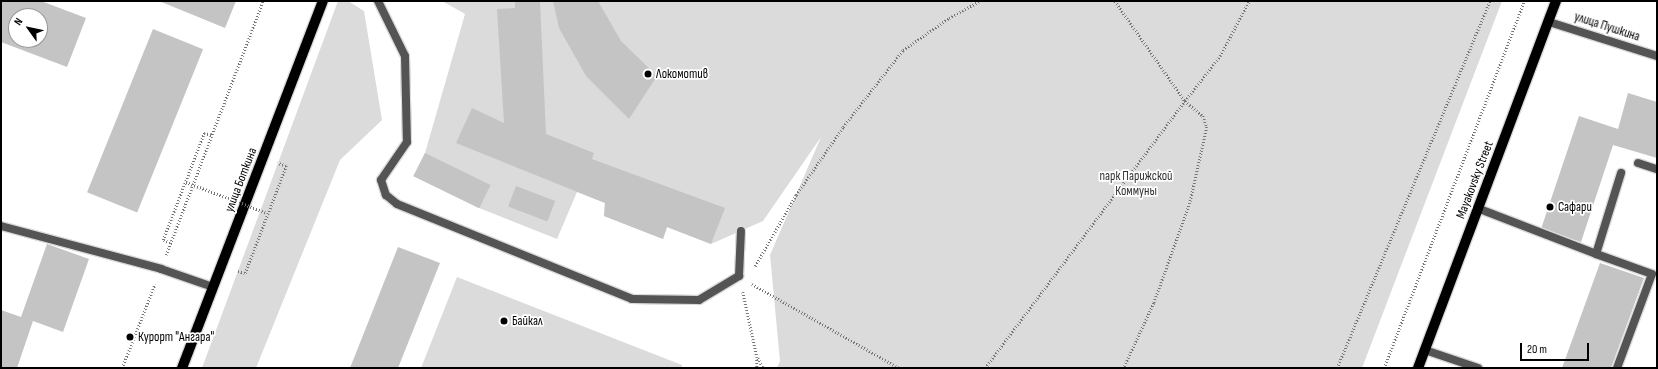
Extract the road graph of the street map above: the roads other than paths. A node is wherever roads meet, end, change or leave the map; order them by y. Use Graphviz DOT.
graph roads {
  1 [pos="323,1"];
  2 [pos="378,1"];
  3 [pos="1556,1"];
  4 [pos="1549,22"];
  5 [pos="1657,56"];
  6 [pos="1638,163"];
  7 [pos="1657,169"];
  8 [pos="1621,173"];
  9 [pos="1478,208"];
  10 [pos="1,226"];
  11 [pos="741,231"];
  12 [pos="1596,254"];
  13 [pos="213,287"];
  14 [pos="1425,350"];
  15 [pos="182,368"];
  16 [pos="1418,368"];
  17 [pos="1478,368"];
  18 [pos="1617,368"];
  1 -- 13 [label="main road, улица Боткина"];
  2 -- 11 [label="street"];
  3 -- 4 [label="main road, Mayakovsky Street"];
  4 -- 5 [label="street, улица Пушкина"];
  4 -- 9 [label="main road, Mayakovsky Street"];
  6 -- 7 [label="street"];
  8 -- 12 [label="street"];
  9 -- 12 [label="street"];
  9 -- 14 [label="main road, Mayakovsky Street"];
  10 -- 13 [label="street"];
  12 -- 18 [label="street"];
  13 -- 15 [label="main road, улица Боткина"];
  14 -- 16 [label="main road, Mayakovsky Street"];
  14 -- 17 [label="street"];
}
